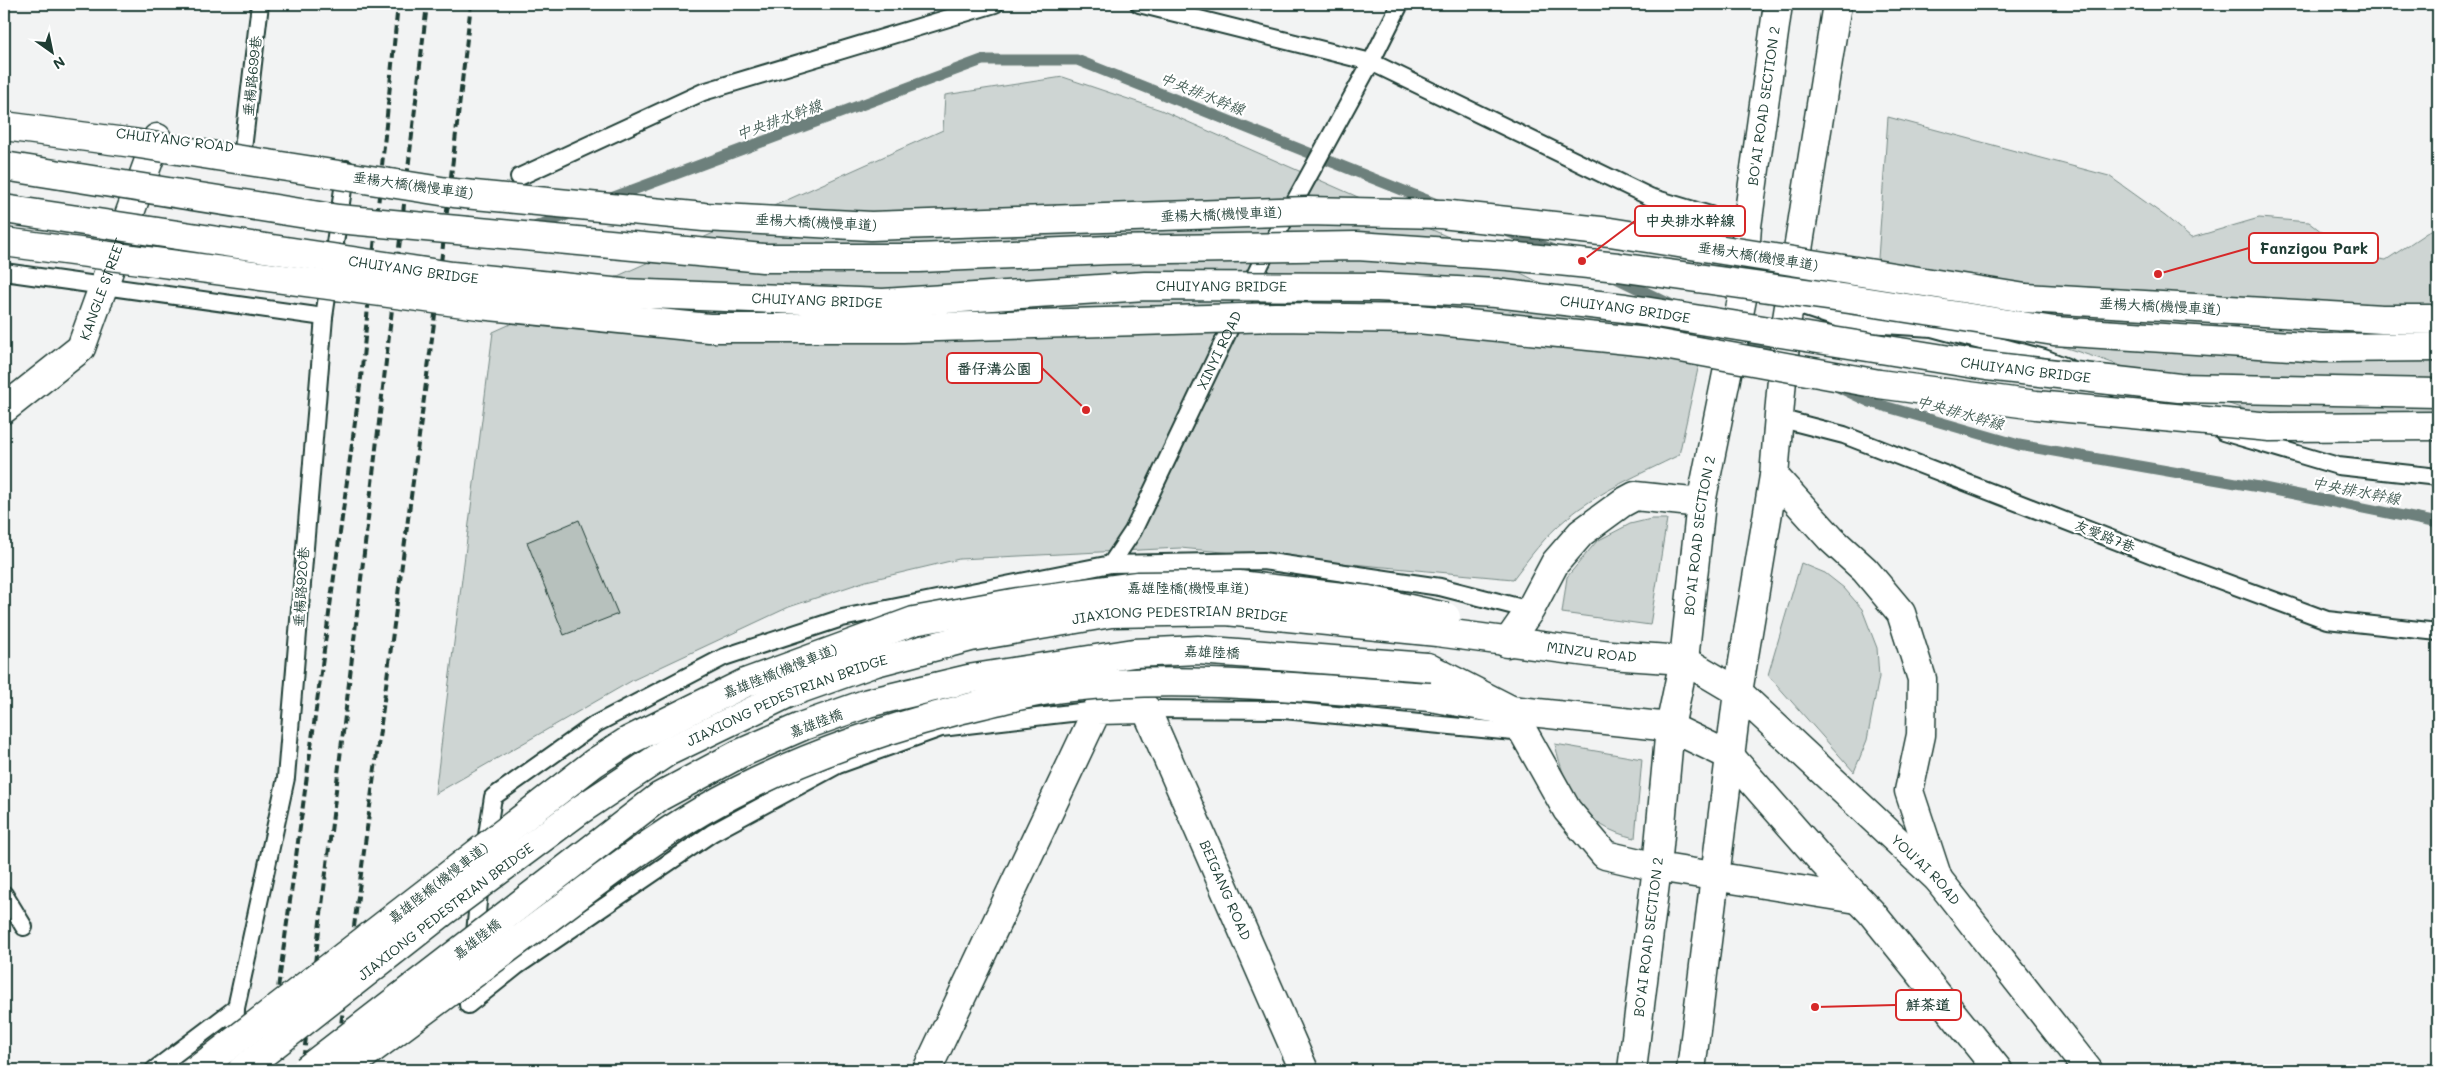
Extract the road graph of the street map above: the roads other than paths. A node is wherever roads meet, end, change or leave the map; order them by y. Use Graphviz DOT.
graph roads {
  1 [pos="260,4"];
  2 [pos="995,4"];
  3 [pos="1139,4"];
  4 [pos="1400,4"];
  5 [pos="1778,4"];
  6 [pos="1837,4"];
  7 [pos="1371,62"];
  8 [pos="4,116"];
  9 [pos="4,126"];
  10 [pos="157,138"];
  11 [pos="244,149"];
  12 [pos="346,163"];
  13 [pos="4,166"];
  14 [pos="519,177"];
  15 [pos="4,209"];
  16 [pos="338,219"];
  17 [pos="1747,226"];
  18 [pos="4,242"];
  19 [pos="4,272"];
  20 [pos="103,287"];
  21 [pos="1788,311"];
  22 [pos="324,317"];
  23 [pos="2438,319"];
  24 [pos="2438,347"];
  25 [pos="2438,393"];
  26 [pos="1779,408"];
  27 [pos="4,409"];
  28 [pos="2438,426"];
  29 [pos="1774,476"];
  30 [pos="2438,477"];
  31 [pos="1701,503"];
  32 [pos="1111,564"];
  33 [pos="1530,610"];
  34 [pos="1442,624"];
  35 [pos="2438,632"];
  36 [pos="1508,643"];
  37 [pos="1684,660"];
  38 [pos="1738,692"];
  39 [pos="1146,709"];
  40 [pos="1098,710"];
  41 [pos="1517,722"];
  42 [pos="1670,727"];
  43 [pos="1730,756"];
  44 [pos="1657,867"];
  45 [pos="1715,876"];
  46 [pos="1938,879"];
  47 [pos="4,894"];
  48 [pos="1857,899"];
  49 [pos="24,927"];
  50 [pos="236,1008"];
  51 [pos="154,1070"];
  52 [pos="197,1070"];
  53 [pos="234,1070"];
  54 [pos="242,1070"];
  55 [pos="306,1070"];
  56 [pos="344,1070"];
  57 [pos="927,1070"];
  58 [pos="1304,1070"];
  59 [pos="1632,1070"];
  60 [pos="1691,1070"];
  61 [pos="1998,1070"];
  62 [pos="2088,1070"];
  1 -- 11 [label="lane, 垂楊路699巷"];
  2 -- 14 [label="lane"];
  3 -- 7 [label="lane"];
  4 -- 7 [label="lane, XINYI ROAD"];
  5 -- 17 [label="street, BO'AI ROAD SECTION 2"];
  6 -- 21 [label="street"];
  7 -- 17 [label="lane"];
  7 -- 32 [label="lane, XINYI ROAD, bridge"];
  8 -- 10 [label="lane, CHUIYANG ROAD"];
  9 -- 23 [label="street, 垂楊大橋(機慢車道), bridge"];
  10 -- 11 [label="lane, CHUIYANG ROAD"];
  10 -- 20 [label="street, KANGLE STREET"];
  11 -- 12 [label="lane, CHUIYANG ROAD"];
  12 -- 16 [label="lane, 垂楊路920巷"];
  13 -- 16 [label="street, bridge"];
  15 -- 25 [label="street, CHUIYANG BRIDGE, bridge"];
  16 -- 22 [label="lane, 垂楊路920巷"];
  16 -- 24 [label="street, bridge"];
  17 -- 31 [label="street, BO'AI ROAD SECTION 2, bridge"];
  18 -- 28 [label="street, bridge"];
  19 -- 20 [label="lane"];
  20 -- 22 [label="lane"];
  20 -- 27 [label="street, KANGLE STREET"];
  21 -- 26 [label="street, bridge"];
  21 -- 30 [label="lane"];
  22 -- 50 [label="lane, 垂楊路920巷"];
  26 -- 29 [label="street"];
  26 -- 35 [label="lane, 友愛路7巷"];
  29 -- 38 [label="street"];
  29 -- 46 [label="street"];
  31 -- 33 [label="street"];
  31 -- 37 [label="street, BO'AI ROAD SECTION 2"];
  32 -- 33 [label="lane"];
  32 -- 40 [label="lane"];
  33 -- 36 [label="street"];
  34 -- 36 [label="street, MINZU ROAD"];
  34 -- 52 [label="street, 嘉雄陸橋(機慢車道), bridge"];
  34 -- 54 [label="street, JIAXIONG PEDESTRIAN BRIDGE, bridge"];
  36 -- 37 [label="street, MINZU ROAD"];
  37 -- 38 [label="street, MINZU ROAD"];
  37 -- 42 [label="street, BO'AI ROAD SECTION 2"];
  38 -- 43 [label="street"];
  38 -- 46 [label="street, YOU'AI ROAD"];
  39 -- 40 [label="street"];
  39 -- 41 [label="lane"];
  39 -- 58 [label="street, BEIGANG ROAD"];
  40 -- 57 [label="street"];
  41 -- 42 [label="street"];
  41 -- 44 [label="street"];
  41 -- 55 [label="street, 嘉雄陸橋, bridge"];
  41 -- 56 [label="street, bridge"];
  42 -- 43 [label="street"];
  42 -- 44 [label="street, BO'AI ROAD SECTION 2"];
  43 -- 45 [label="street"];
  43 -- 48 [label="street"];
  44 -- 45 [label="street"];
  44 -- 59 [label="street, BO'AI ROAD SECTION 2"];
  45 -- 48 [label="street"];
  45 -- 60 [label="street"];
  46 -- 62 [label="street, YOU'AI ROAD"];
  47 -- 49 [label="lane"];
  48 -- 61 [label="street"];
  50 -- 51 [label="lane"];
  50 -- 53 [label="lane, 垂楊路920巷"];
}
